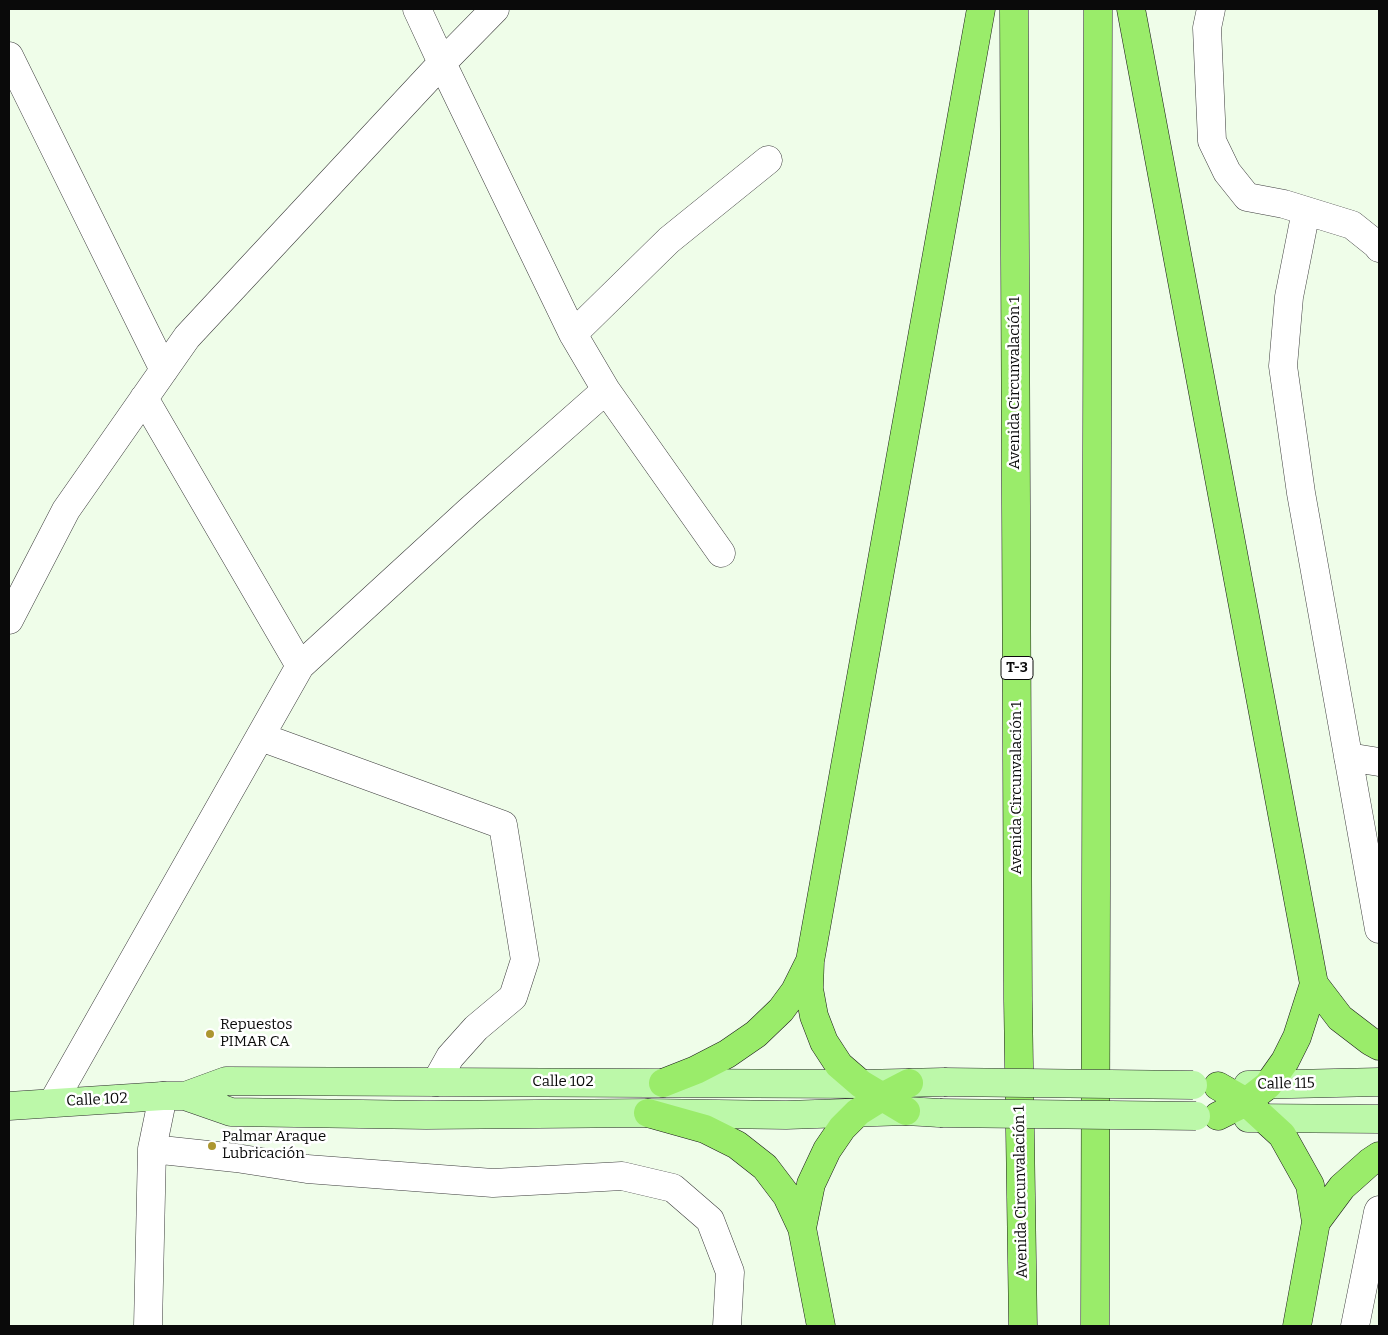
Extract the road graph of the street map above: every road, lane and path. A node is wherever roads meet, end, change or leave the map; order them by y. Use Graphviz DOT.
graph roads {
  1 [pos="417,9"];
  2 [pos="495,9"];
  3 [pos="982,9"];
  4 [pos="1014,9"];
  5 [pos="1098,9"];
  6 [pos="1131,9"];
  7 [pos="1211,9"];
  8 [pos="9,56"];
  9 [pos="442,63"];
  10 [pos="768,160"];
  11 [pos="1306,211"];
  12 [pos="1379,248"];
  13 [pos="573,334"];
  14 [pos="164,370"];
  15 [pos="606,390"];
  16 [pos="144,398"];
  17 [pos="721,553"];
  18 [pos="9,620"];
  19 [pos="300,666"];
  20 [pos="260,737"];
  21 [pos="1348,757"];
  22 [pos="1379,762"];
  23 [pos="1379,930"];
  24 [pos="810,961"];
  25 [pos="1314,984"];
  26 [pos="1379,1046"];
  27 [pos="436,1082"];
  28 [pos="1379,1082"];
  29 [pos="663,1083"];
  30 [pos="1268,1085"];
  31 [pos="1205,1086"];
  32 [pos="872,1091"];
  33 [pos="174,1096"];
  34 [pos="53,1102"];
  35 [pos="9,1106"];
  36 [pos="1255,1110"];
  37 [pos="858,1112"];
  38 [pos="906,1112"];
  39 [pos="648,1113"];
  40 [pos="1379,1119"];
  41 [pos="152,1149"];
  42 [pos="1379,1156"];
  43 [pos="1379,1210"];
  44 [pos="1316,1222"];
  45 [pos="802,1228"];
  46 [pos="148,1326"];
  47 [pos="727,1326"];
  48 [pos="821,1326"];
  49 [pos="1023,1326"];
  50 [pos="1095,1326"];
  51 [pos="1297,1326"];
  52 [pos="1356,1326"];
  1 -- 9 [label="street"];
  2 -- 9 [label="street"];
  3 -- 24 [label="main road"];
  4 -- 49 [label="main road, Avenida Circunvalación 1 / T-3"];
  5 -- 50 [label="main road"];
  6 -- 25 [label="main road"];
  7 -- 11 [label="street"];
  8 -- 14 [label="street"];
  9 -- 13 [label="street"];
  9 -- 14 [label="street"];
  10 -- 13 [label="street"];
  11 -- 12 [label="street"];
  11 -- 21 [label="street"];
  13 -- 15 [label="street"];
  14 -- 16 [label="street"];
  15 -- 17 [label="street"];
  15 -- 19 [label="street"];
  16 -- 18 [label="street"];
  16 -- 19 [label="street"];
  19 -- 20 [label="street"];
  20 -- 27 [label="street"];
  20 -- 34 [label="street"];
  21 -- 22 [label="street"];
  21 -- 23 [label="street"];
  24 -- 29 [label="main road"];
  24 -- 32 [label="main road"];
  25 -- 26 [label="main road"];
  25 -- 30 [label="main road"];
  27 -- 29 [label="main road, Calle 102"];
  27 -- 33 [label="main road, Calle 102"];
  28 -- 30 [label="main road, Calle 115"];
  29 -- 32 [label="main road, Calle 102"];
  30 -- 31 [label="main road, Calle 115"];
  30 -- 36 [label="main road"];
  31 -- 32 [label="main road, Calle 115, bridge"];
  31 -- 36 [label="main road"];
  32 -- 37 [label="main road"];
  32 -- 38 [label="main road"];
  33 -- 34 [label="main road, Calle 102"];
  33 -- 39 [label="main road, Calle 102"];
  33 -- 41 [label="street"];
  34 -- 35 [label="main road, Calle 102"];
  36 -- 38 [label="main road, Calle 102, bridge"];
  36 -- 40 [label="main road"];
  36 -- 44 [label="main road"];
  37 -- 38 [label="main road, Calle 102"];
  37 -- 39 [label="main road, Calle 102"];
  37 -- 45 [label="main road"];
  39 -- 45 [label="main road"];
  41 -- 46 [label="street"];
  41 -- 47 [label="street"];
  42 -- 44 [label="main road"];
  43 -- 52 [label="street"];
  44 -- 51 [label="main road"];
  45 -- 48 [label="main road"];
}
